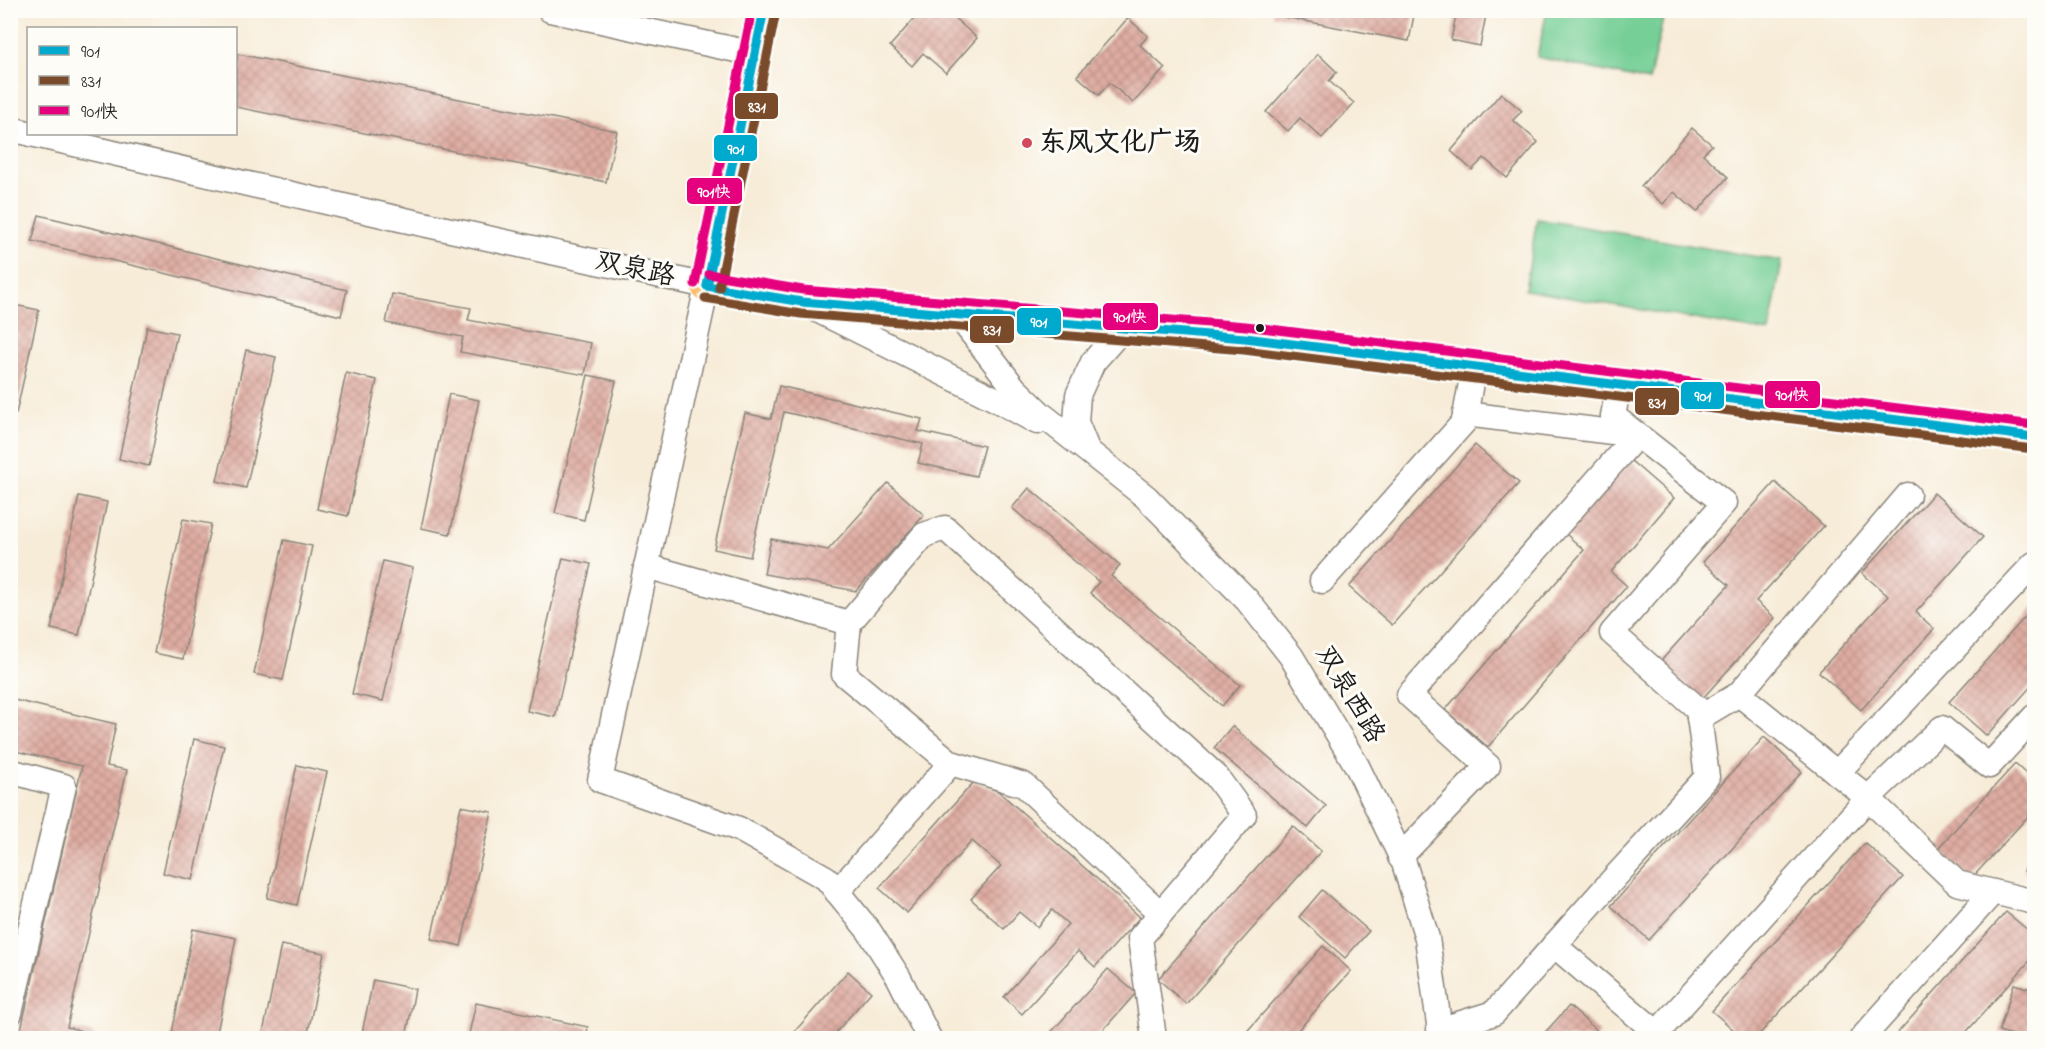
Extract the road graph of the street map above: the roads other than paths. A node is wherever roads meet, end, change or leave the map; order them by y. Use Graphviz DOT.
graph roads {
  1 [pos="550,10"];
  2 [pos="764,10"];
  3 [pos="755,54"];
  4 [pos="10,129"];
  5 [pos="27,132"];
  6 [pos="39,135"];
  7 [pos="707,286"];
  8 [pos="802,302"];
  9 [pos="957,314"];
  10 [pos="1124,328"];
  11 [pos="1474,366"];
  12 [pos="1619,384"];
  13 [pos="1466,414"];
  14 [pos="1637,435"];
  15 [pos="2034,437"];
  16 [pos="1088,451"];
  17 [pos="1908,495"];
  18 [pos="2034,564"];
  19 [pos="646,566"];
  20 [pos="1322,581"];
  21 [pos="849,623"];
  22 [pos="1739,694"];
  23 [pos="2034,717"];
  24 [pos="1699,718"];
  25 [pos="951,763"];
  26 [pos="10,771"];
  27 [pos="1837,773"];
  28 [pos="1868,798"];
  29 [pos="1400,856"];
  30 [pos="837,892"];
  31 [pos="1994,892"];
  32 [pos="2034,903"];
  33 [pos="1160,913"];
  34 [pos="1554,945"];
  35 [pos="10,1013"];
  36 [pos="1440,1034"];
  37 [pos="1660,1036"];
  38 [pos="929,1038"];
  39 [pos="1154,1038"];
  40 [pos="1862,1038"];
  1 -- 3 [label="street"];
  2 -- 3 [label="main road"];
  3 -- 7 [label="main road"];
  4 -- 5 [label="street, 双泉路"];
  6 -- 7 [label="street, 双泉路"];
  7 -- 8 [label="main road, 双泉路"];
  7 -- 19 [label="street"];
  8 -- 9 [label="main road, 双泉路"];
  8 -- 16 [label="street, 双泉西路"];
  9 -- 10 [label="main road, 双泉路"];
  9 -- 16 [label="street, 双泉西路"];
  10 -- 11 [label="main road, 双泉路"];
  10 -- 16 [label="street"];
  11 -- 12 [label="main road, 双泉路"];
  11 -- 13 [label="street"];
  12 -- 14 [label="street"];
  12 -- 15 [label="main road, 双泉路"];
  13 -- 14 [label="street"];
  13 -- 20 [label="street"];
  14 -- 24 [label="street"];
  14 -- 29 [label="street"];
  16 -- 29 [label="street, 双泉西路"];
  17 -- 22 [label="street"];
  18 -- 27 [label="street"];
  19 -- 21 [label="street"];
  19 -- 30 [label="street"];
  21 -- 25 [label="street"];
  21 -- 33 [label="street"];
  22 -- 24 [label="street"];
  22 -- 27 [label="street"];
  23 -- 28 [label="street"];
  24 -- 34 [label="street"];
  25 -- 30 [label="street"];
  25 -- 33 [label="street"];
  26 -- 35 [label="street"];
  27 -- 28 [label="street"];
  28 -- 31 [label="street"];
  28 -- 37 [label="street"];
  29 -- 36 [label="street, 双泉西路"];
  30 -- 38 [label="street"];
  31 -- 32 [label="street"];
  31 -- 40 [label="street"];
  33 -- 39 [label="street"];
  34 -- 36 [label="street"];
  34 -- 37 [label="street"];
}
